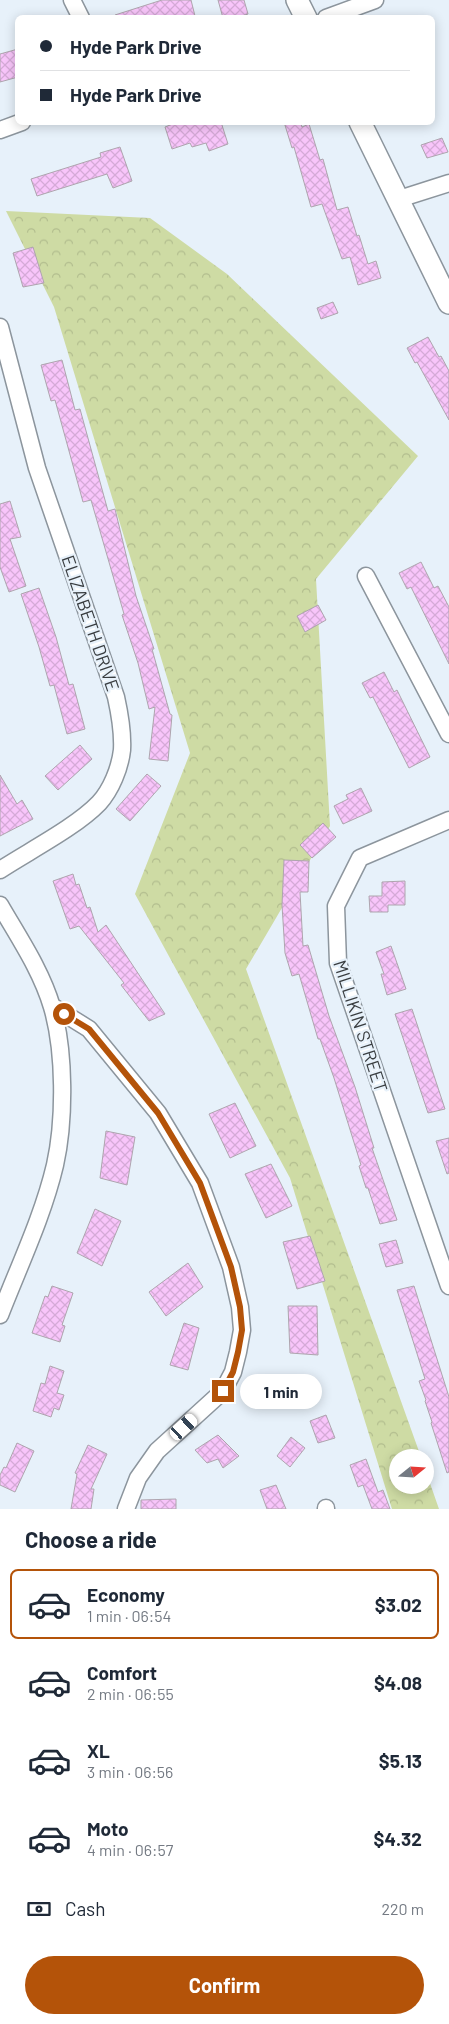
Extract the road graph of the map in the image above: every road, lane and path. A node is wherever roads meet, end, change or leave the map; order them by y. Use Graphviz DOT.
graph roads {
  1 [pos="72,0"];
  2 [pos="297,0"];
  3 [pos="375,0"];
  4 [pos="80,15"];
  5 [pos="304,15"];
  6 [pos="334,15"];
  7 [pos="15,125"];
  8 [pos="362,125"];
  9 [pos="0,130"];
  10 [pos="449,183"];
  11 [pos="399,199"];
  12 [pos="449,303"];
  13 [pos="0,326"];
  14 [pos="366,576"];
  15 [pos="449,734"];
  16 [pos="449,820"];
  17 [pos="0,870"];
  18 [pos="0,905"];
  19 [pos="52,1006"];
  20 [pos="444,1253"];
  21 [pos="449,1286"];
  22 [pos="0,1315"];
  23 [pos="126,1509"];
  1 -- 4 [label="street"];
  2 -- 5 [label="main road"];
  3 -- 6 [label="street"];
  7 -- 9 [label="street"];
  8 -- 11 [label="main road"];
  10 -- 11 [label="street"];
  11 -- 12 [label="main road"];
  13 -- 17 [label="street, ELIZABETH DRIVE"];
  14 -- 15 [label="street"];
  16 -- 20 [label="street, MILLIKIN STREET"];
  18 -- 19 [label="street"];
  19 -- 22 [label="street"];
  19 -- 23 [label="street"];
  20 -- 21 [label="street, MILLIKIN STREET"];
}
